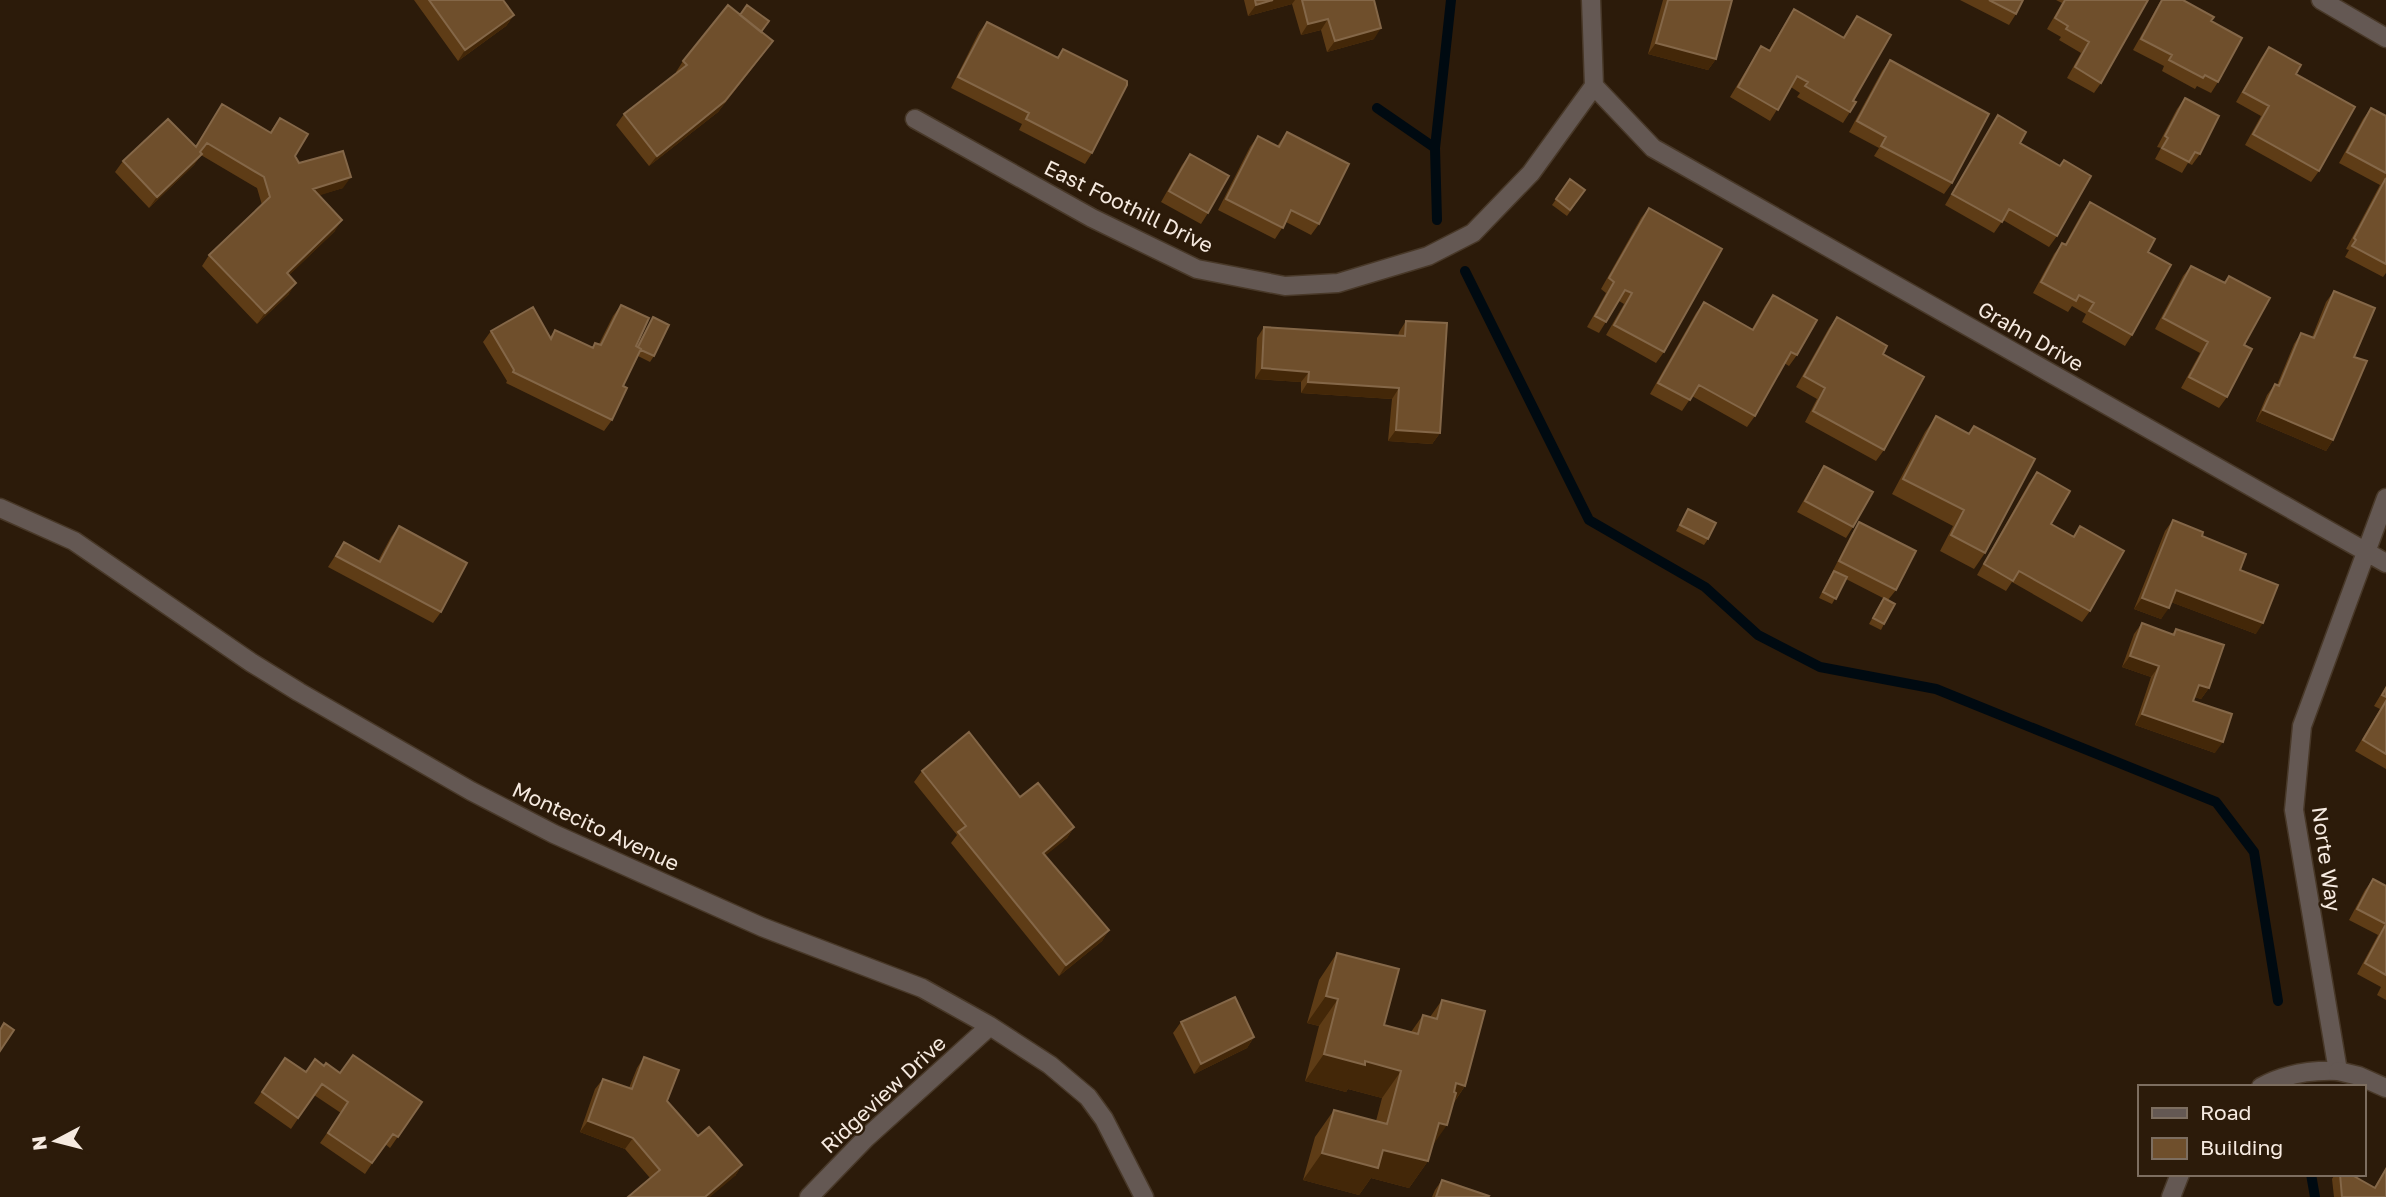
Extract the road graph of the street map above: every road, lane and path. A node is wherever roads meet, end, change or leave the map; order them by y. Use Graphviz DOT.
graph roads {
  1 [pos="1591,0"];
  2 [pos="2321,0"];
  3 [pos="2386,38"];
  4 [pos="1594,86"];
  5 [pos="915,119"];
  6 [pos="2386,498"];
  7 [pos="0,508"];
  8 [pos="2365,552"];
  9 [pos="2386,564"];
  10 [pos="990,1026"];
  11 [pos="2338,1071"];
  12 [pos="2264,1085"];
  13 [pos="2386,1088"];
  14 [pos="2179,1176"];
  15 [pos="809,1197"];
  16 [pos="1144,1197"];
  17 [pos="2171,1197"];
  1 -- 4 [label="street"];
  2 -- 3 [label="street"];
  4 -- 5 [label="street, East Foothill Drive"];
  4 -- 8 [label="street, Grahn Drive"];
  6 -- 8 [label="street, Norte Way"];
  7 -- 10 [label="street, Montecito Avenue"];
  8 -- 9 [label="street, Grahn Drive"];
  8 -- 11 [label="street, Norte Way"];
  10 -- 15 [label="street, Ridgeview Drive"];
  10 -- 16 [label="street, Montecito Avenue"];
  11 -- 12 [label="street"];
  11 -- 13 [label="street"];
  14 -- 17 [label="street"];
}
